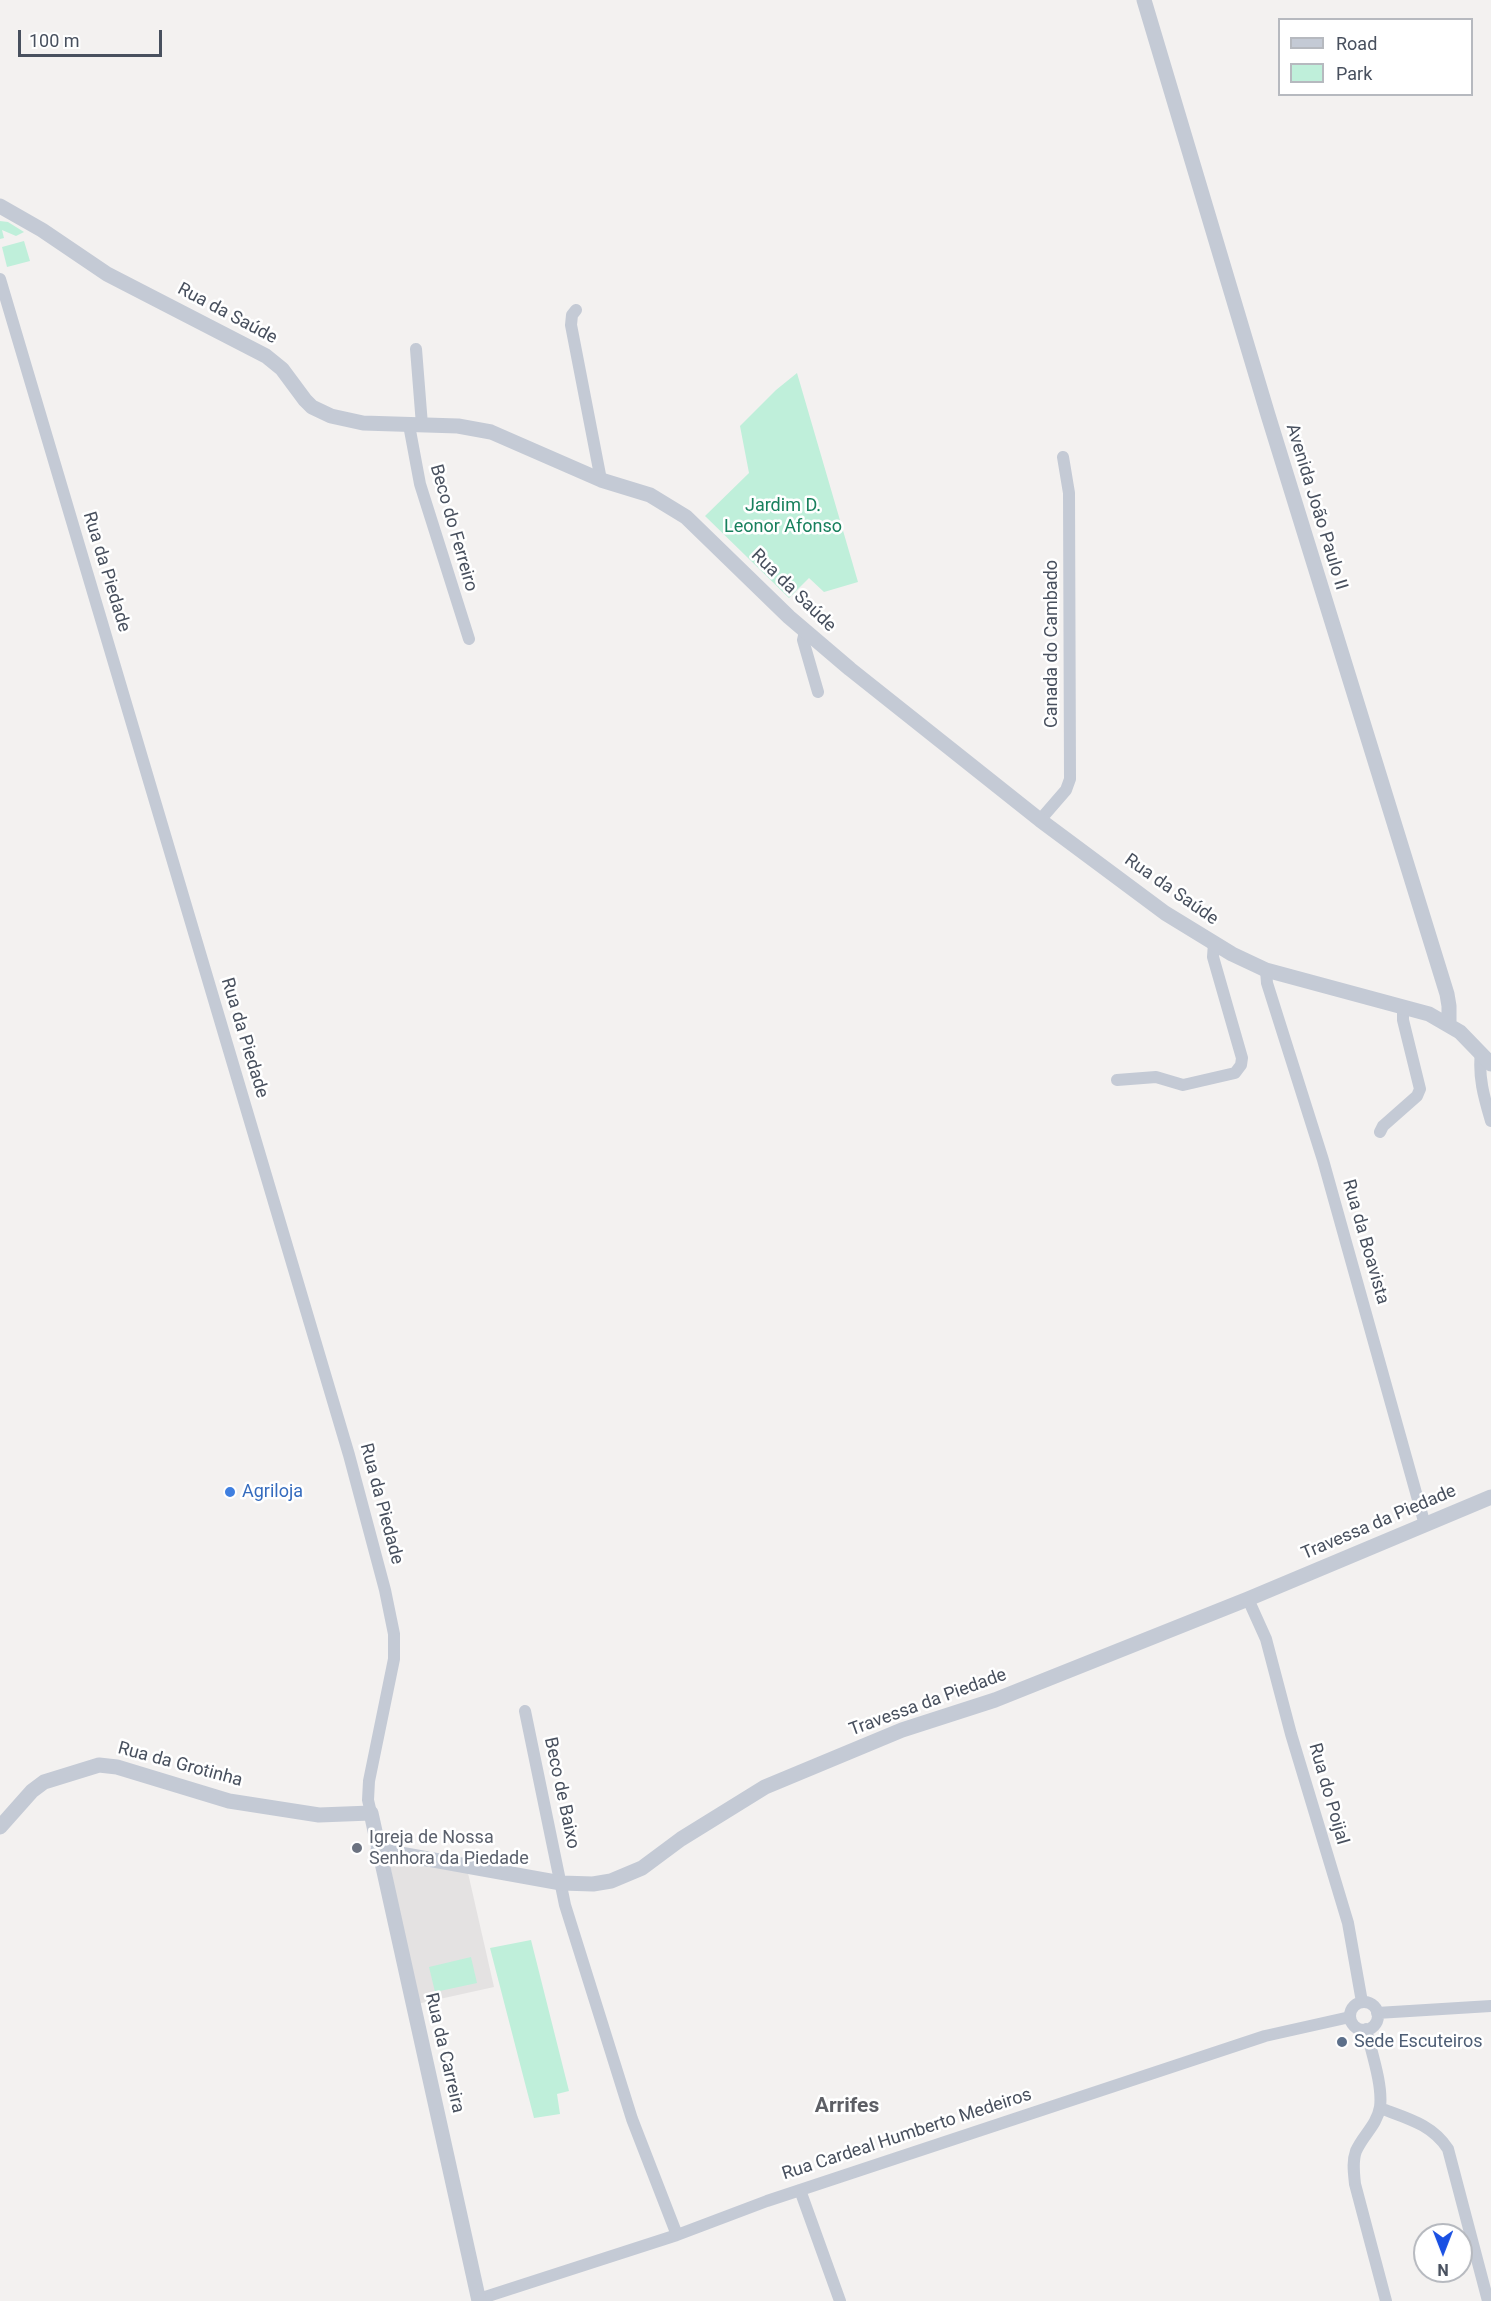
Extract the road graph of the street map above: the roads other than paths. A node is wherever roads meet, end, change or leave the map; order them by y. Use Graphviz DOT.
graph roads {
  1 [pos="1144,0"];
  2 [pos="1,208"];
  3 [pos="0,279"];
  4 [pos="576,310"];
  5 [pos="416,349"];
  6 [pos="416,425"];
  7 [pos="1063,457"];
  8 [pos="601,480"];
  9 [pos="806,632"];
  10 [pos="469,639"];
  11 [pos="818,692"];
  12 [pos="1040,820"];
  13 [pos="1214,943"];
  14 [pos="1266,970"];
  15 [pos="1402,1007"];
  16 [pos="1449,1025"];
  17 [pos="1486,1058"];
  18 [pos="1116,1080"];
  19 [pos="1491,1121"];
  20 [pos="1380,1132"];
  21 [pos="1491,1497"];
  22 [pos="1425,1525"];
  23 [pos="1248,1599"];
  24 [pos="525,1711"];
  25 [pos="371,1813"];
  26 [pos="0,1827"];
  27 [pos="378,1850"];
  28 [pos="561,1883"];
  29 [pos="1362,2002"];
  30 [pos="1491,2006"];
  31 [pos="1377,2013"];
  32 [pos="1350,2017"];
  33 [pos="1366,2029"];
  34 [pos="1380,2108"];
  35 [pos="800,2190"];
  36 [pos="676,2235"];
  37 [pos="479,2300"];
  38 [pos="840,2301"];
  39 [pos="1386,2301"];
  40 [pos="1488,2301"];
  1 -- 16 [label="street, Avenida João Paulo II"];
  2 -- 6 [label="street, Rua da Saúde"];
  3 -- 25 [label="street, Rua da Piedade"];
  4 -- 8 [label="street"];
  5 -- 6 [label="street, Beco do Ferreiro"];
  6 -- 8 [label="street, Rua da Saúde"];
  6 -- 10 [label="street, Beco do Ferreiro"];
  7 -- 12 [label="street, Canada do Cambado"];
  8 -- 9 [label="street, Rua da Saúde"];
  9 -- 11 [label="street"];
  9 -- 12 [label="street, Rua da Saúde"];
  12 -- 13 [label="street, Rua da Saúde"];
  13 -- 14 [label="street, Rua da Saúde"];
  13 -- 18 [label="street"];
  14 -- 15 [label="street, Rua da Saúde"];
  14 -- 22 [label="street, Rua da Boavista"];
  15 -- 16 [label="street, Rua da Saúde"];
  15 -- 20 [label="street"];
  16 -- 17 [label="street, Rua da Saúde"];
  17 -- 19 [label="street"];
  21 -- 22 [label="street, Travessa da Piedade"];
  22 -- 23 [label="street, Travessa da Piedade"];
  23 -- 28 [label="street, Travessa da Piedade"];
  23 -- 29 [label="street, Rua do Poijal"];
  24 -- 28 [label="street, Beco de Baixo"];
  25 -- 26 [label="street, Rua da Grotinha"];
  25 -- 27 [label="street, Rua da Carreira"];
  27 -- 28 [label="street, Travessa da Piedade"];
  27 -- 37 [label="street, Rua da Carreira"];
  28 -- 36 [label="street, Beco de Baixo"];
  29 -- 31 [label="street"];
  29 -- 32 [label="street"];
  30 -- 31 [label="street"];
  31 -- 33 [label="street"];
  32 -- 33 [label="street"];
  32 -- 35 [label="street, Rua Cardeal Humberto Medeiros"];
  33 -- 34 [label="street"];
  34 -- 39 [label="street"];
  34 -- 40 [label="street"];
  35 -- 36 [label="street, Rua Cardeal Humberto Medeiros"];
  35 -- 38 [label="street"];
  36 -- 37 [label="street, Rua Cardeal Humberto Medeiros"];
}
